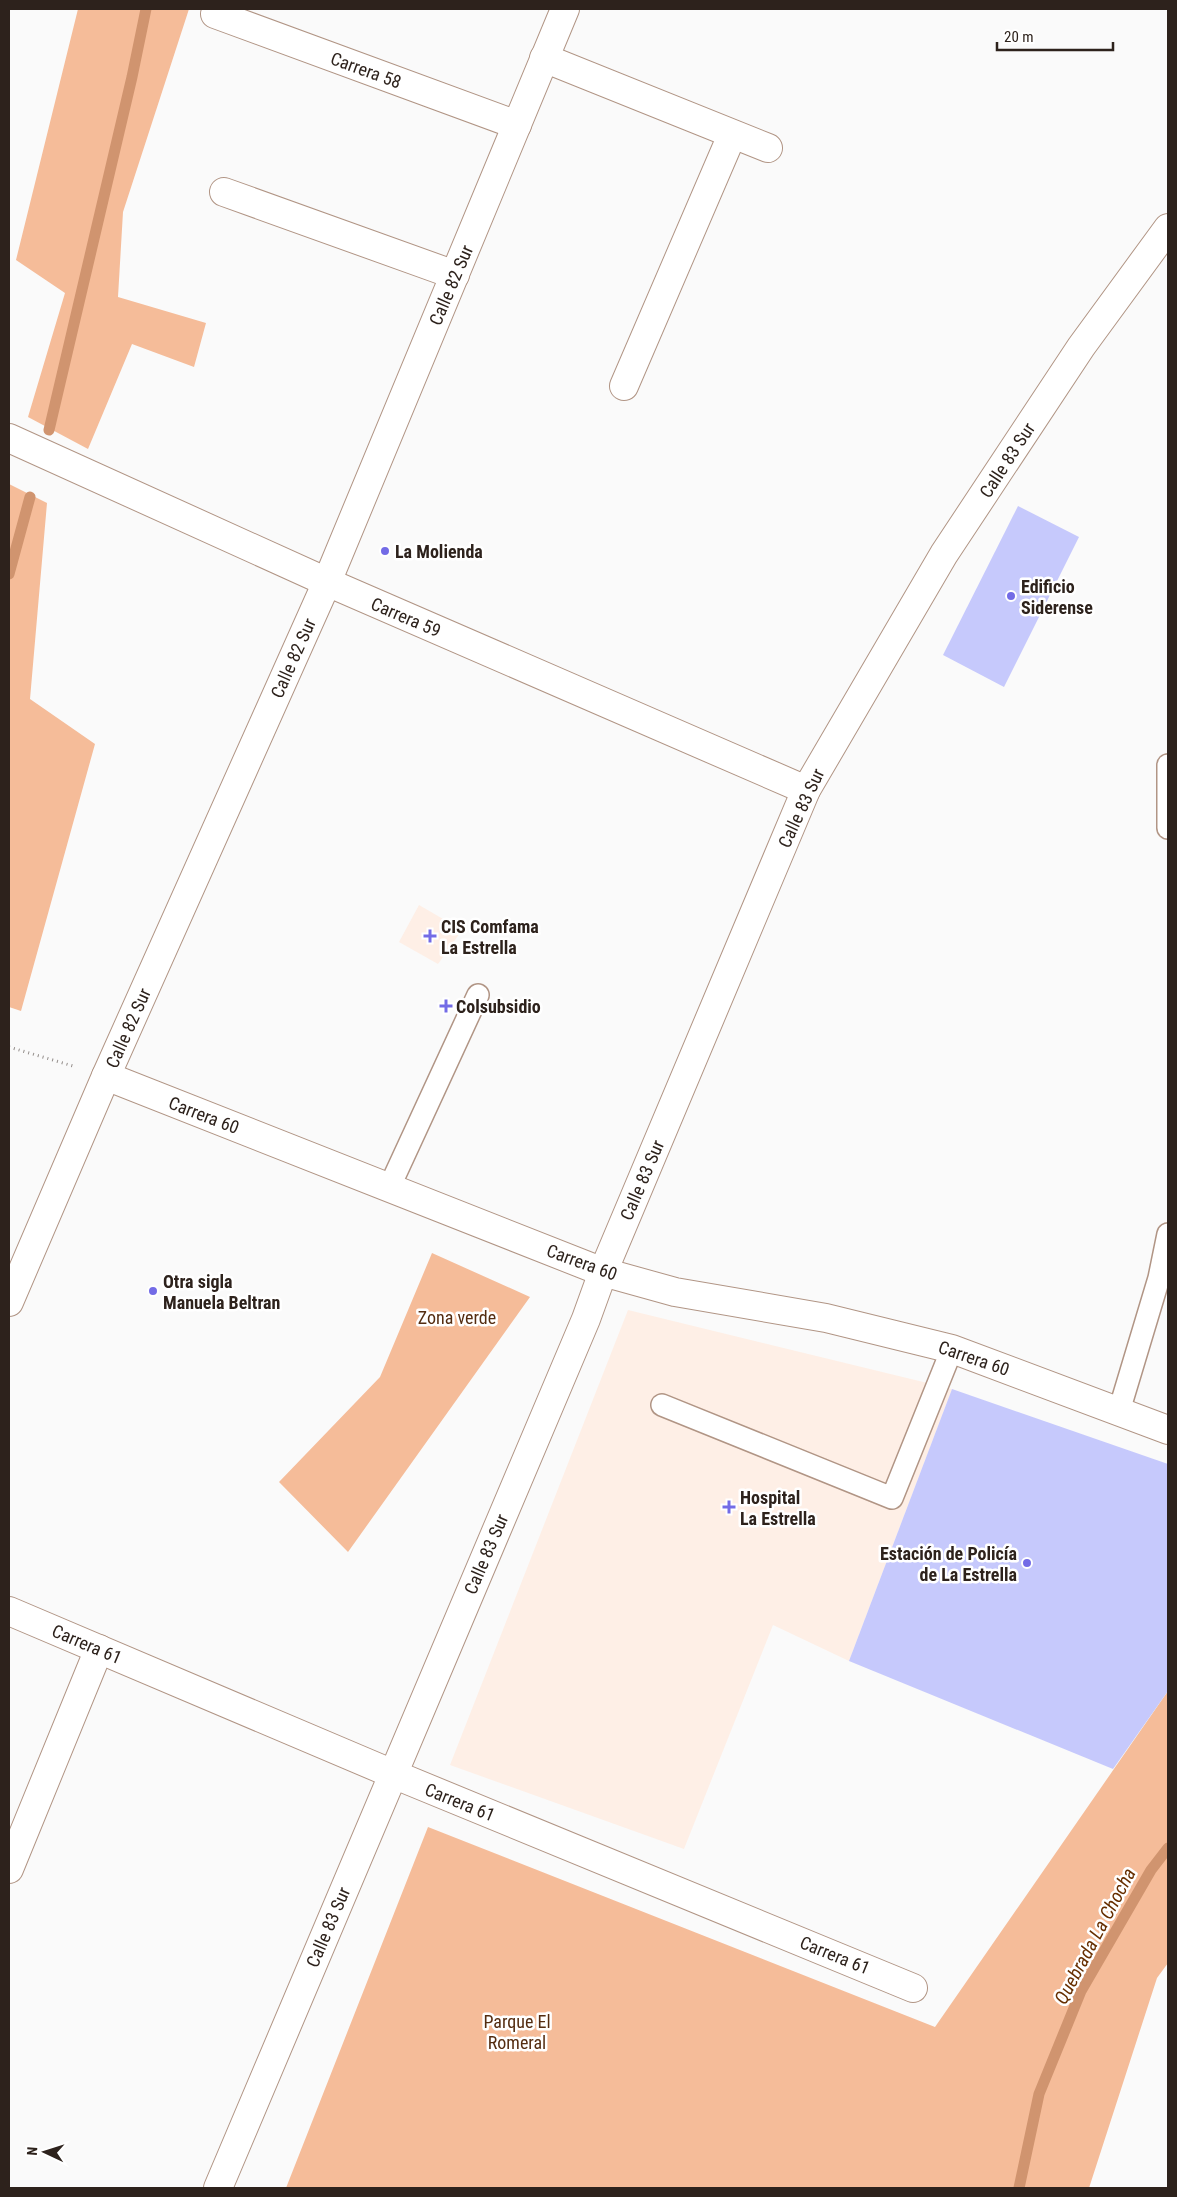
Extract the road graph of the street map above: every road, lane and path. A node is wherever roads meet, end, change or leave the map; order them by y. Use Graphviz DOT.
graph roads {
  1 [pos="566,9"];
  2 [pos="215,14"];
  3 [pos="544,58"];
  4 [pos="517,125"];
  5 [pos="732,135"];
  6 [pos="768,148"];
  7 [pos="224,192"];
  8 [pos="1168,228"];
  9 [pos="455,275"];
  10 [pos="624,386"];
  11 [pos="9,438"];
  12 [pos="327,582"];
  13 [pos="1168,765"];
  14 [pos="806,790"];
  15 [pos="1168,828"];
  16 [pos="478,995"];
  17 [pos="9,1047"];
  18 [pos="106,1076"];
  19 [pos="389,1188"];
  20 [pos="1168,1234"];
  21 [pos="603,1272"];
  22 [pos="9,1302"];
  23 [pos="952,1349"];
  24 [pos="662,1405"];
  25 [pos="1119,1412"];
  26 [pos="1168,1430"];
  27 [pos="9,1611"];
  28 [pos="99,1649"];
  29 [pos="393,1774"];
  30 [pos="9,1869"];
  31 [pos="913,1988"];
  32 [pos="218,2188"];
  1 -- 3 [label="street, Calle 82 Sur"];
  2 -- 4 [label="street, Carrera 58"];
  3 -- 4 [label="street, Calle 82 Sur"];
  3 -- 5 [label="street"];
  4 -- 9 [label="street, Calle 82 Sur"];
  5 -- 6 [label="street"];
  5 -- 10 [label="street"];
  7 -- 9 [label="street"];
  8 -- 14 [label="street, Calle 83 Sur"];
  9 -- 12 [label="street, Calle 82 Sur"];
  11 -- 12 [label="street, Carrera 59"];
  12 -- 14 [label="street, Carrera 59"];
  12 -- 18 [label="street, Calle 82 Sur"];
  13 -- 15 [label="lane"];
  14 -- 21 [label="street, Calle 83 Sur"];
  16 -- 19 [label="lane"];
  17 -- 18 [label="path"];
  18 -- 19 [label="street, Carrera 60"];
  18 -- 22 [label="street, Calle 82 Sur"];
  19 -- 21 [label="street, Carrera 60"];
  20 -- 25 [label="lane"];
  21 -- 23 [label="street, Carrera 60"];
  21 -- 29 [label="street, Calle 83 Sur"];
  23 -- 24 [label="lane"];
  23 -- 25 [label="street, Carrera 60"];
  25 -- 26 [label="street, Carrera 60"];
  27 -- 28 [label="street, Carrera 61"];
  28 -- 29 [label="street, Carrera 61"];
  28 -- 30 [label="street"];
  29 -- 31 [label="street, Carrera 61"];
  29 -- 32 [label="street, Calle 83 Sur"];
}
